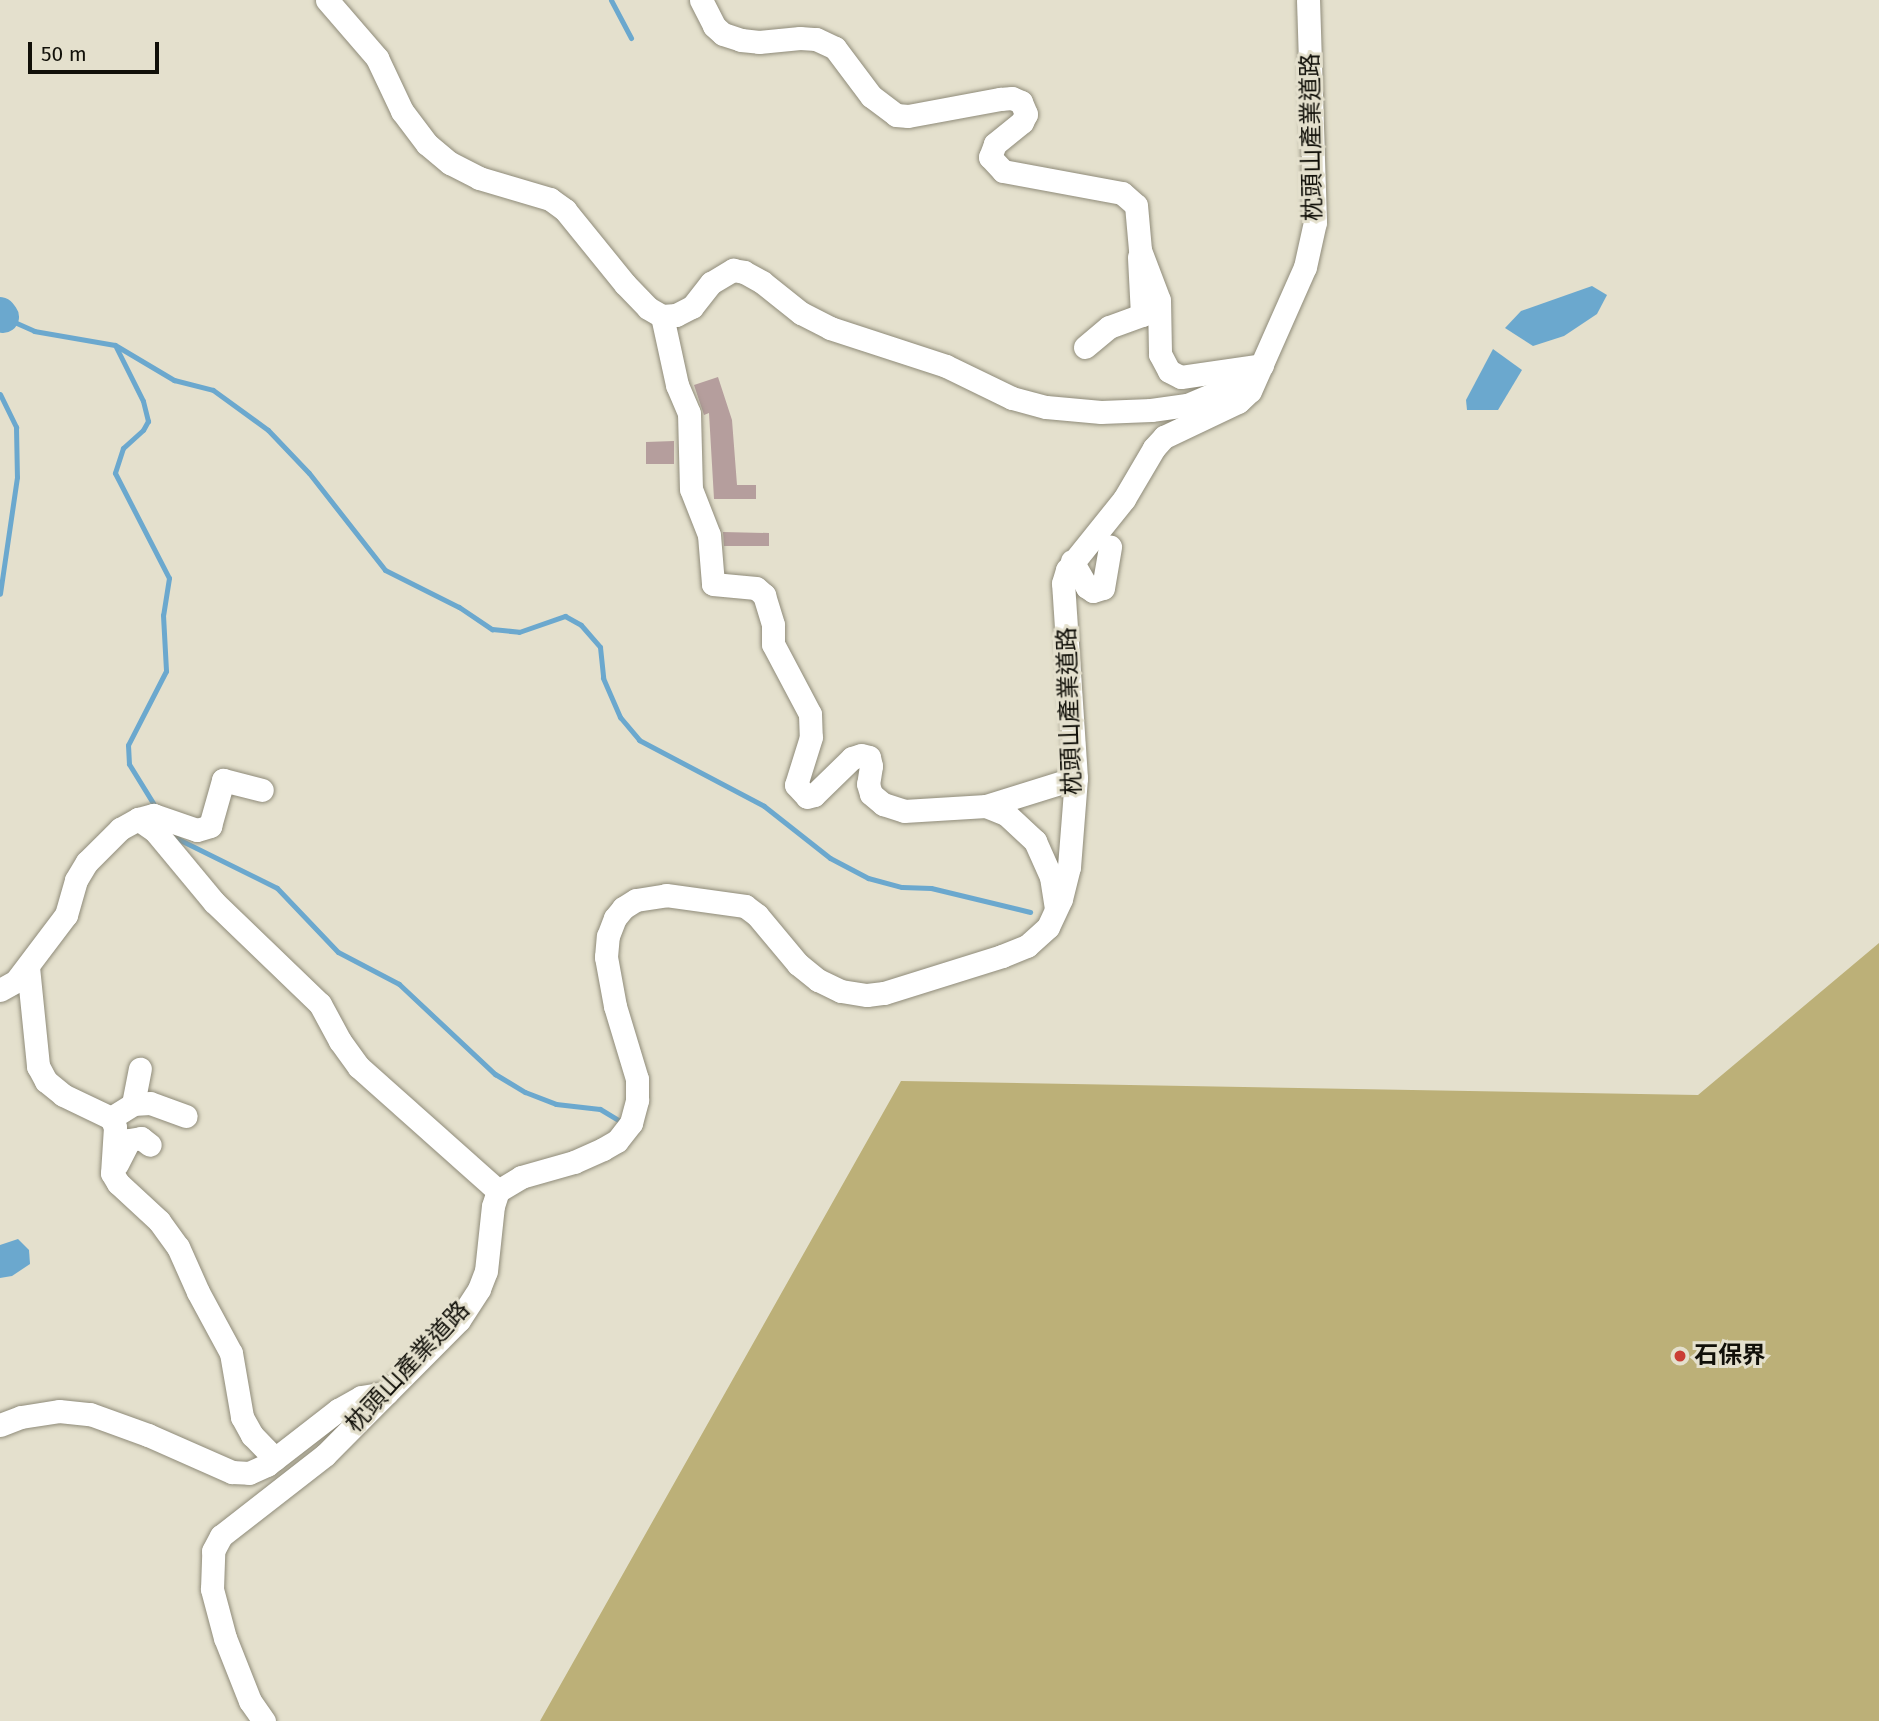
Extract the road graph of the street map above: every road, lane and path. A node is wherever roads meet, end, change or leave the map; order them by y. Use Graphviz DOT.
graph roads {
  1 [pos="327,0"];
  2 [pos="701,0"];
  3 [pos="1308,0"];
  4 [pos="1140,250"];
  5 [pos="662,316"];
  6 [pos="1085,347"];
  7 [pos="1260,370"];
  8 [pos="1110,547"];
  9 [pos="1072,561"];
  10 [pos="1076,778"];
  11 [pos="262,790"];
  12 [pos="986,806"];
  13 [pos="138,819"];
  14 [pos="1056,910"];
  15 [pos="28,967"];
  16 [pos="0,990"];
  17 [pos="140,1069"];
  18 [pos="133,1104"];
  19 [pos="187,1116"];
  20 [pos="111,1118"];
  21 [pos="150,1145"];
  22 [pos="112,1174"];
  23 [pos="498,1191"];
  24 [pos="387,1392"];
  25 [pos="0,1404"];
  26 [pos="10,1421"];
  27 [pos="275,1459"];
  28 [pos="264,1721"];
  1 -- 5 [label="street"];
  2 -- 4 [label="street"];
  3 -- 7 [label="street, 枕頭山產業道路"];
  4 -- 6 [label="street"];
  4 -- 7 [label="street"];
  5 -- 7 [label="street"];
  5 -- 12 [label="street"];
  7 -- 9 [label="street, 枕頭山產業道路"];
  8 -- 9 [label="street"];
  9 -- 10 [label="street, 枕頭山產業道路"];
  10 -- 12 [label="street"];
  10 -- 14 [label="street, 枕頭山產業道路"];
  11 -- 13 [label="street"];
  12 -- 14 [label="street"];
  13 -- 15 [label="street"];
  13 -- 23 [label="street"];
  14 -- 23 [label="street, 枕頭山產業道路"];
  15 -- 16 [label="street"];
  15 -- 20 [label="street"];
  17 -- 18 [label="street"];
  18 -- 19 [label="street"];
  18 -- 20 [label="street"];
  20 -- 22 [label="street"];
  21 -- 22 [label="street"];
  22 -- 27 [label="street"];
  23 -- 24 [label="street, 枕頭山產業道路"];
  24 -- 27 [label="street"];
  24 -- 28 [label="street, 枕頭山產業道路"];
  25 -- 26 [label="street"];
  26 -- 27 [label="street"];
}
